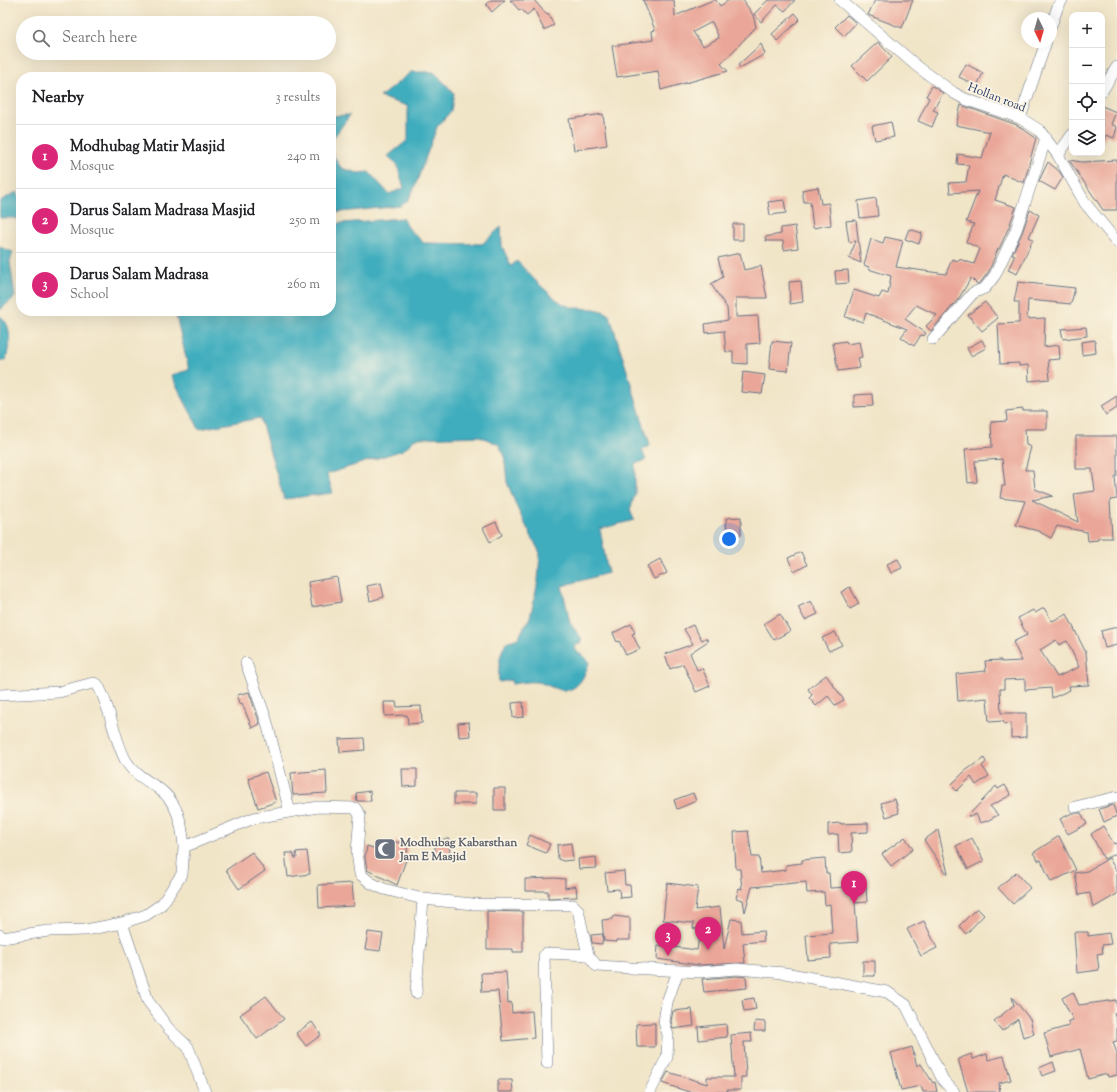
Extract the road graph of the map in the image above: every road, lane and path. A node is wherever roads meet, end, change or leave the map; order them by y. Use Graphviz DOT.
graph roads {
  1 [pos="840,0"];
  2 [pos="1062,0"];
  3 [pos="1056,12"];
  4 [pos="1044,48"];
  5 [pos="1117,67"];
  6 [pos="1105,86"];
  7 [pos="1020,118"];
  8 [pos="1046,138"];
  9 [pos="1069,139"];
  10 [pos="1058,155"];
  11 [pos="1117,242"];
  12 [pos="933,339"];
  13 [pos="246,663"];
  14 [pos="0,695"];
  15 [pos="1117,796"];
  16 [pos="1075,807"];
  17 [pos="290,812"];
  18 [pos="184,847"];
  19 [pos="423,898"];
  20 [pos="122,923"];
  21 [pos="1,937"];
  22 [pos="588,955"];
  23 [pos="678,971"];
  24 [pos="416,993"];
  25 [pos="547,1063"];
  26 [pos="205,1092"];
  27 [pos="650,1092"];
  28 [pos="954,1092"];
  1 -- 7 [label="street, Hollan road"];
  2 -- 3 [label="street"];
  4 -- 7 [label="street"];
  5 -- 6 [label="street"];
  7 -- 8 [label="street, Hollan road"];
  8 -- 10 [label="street, Hollan road"];
  8 -- 12 [label="street"];
  9 -- 10 [label="street"];
  10 -- 11 [label="street, Hollan road"];
  13 -- 17 [label="street"];
  14 -- 18 [label="street"];
  15 -- 16 [label="street"];
  17 -- 18 [label="street"];
  17 -- 19 [label="street"];
  18 -- 20 [label="street"];
  19 -- 22 [label="street"];
  19 -- 24 [label="street"];
  20 -- 21 [label="street"];
  20 -- 26 [label="street"];
  22 -- 23 [label="street"];
  22 -- 25 [label="street"];
  23 -- 27 [label="street"];
  23 -- 28 [label="street"];
}
